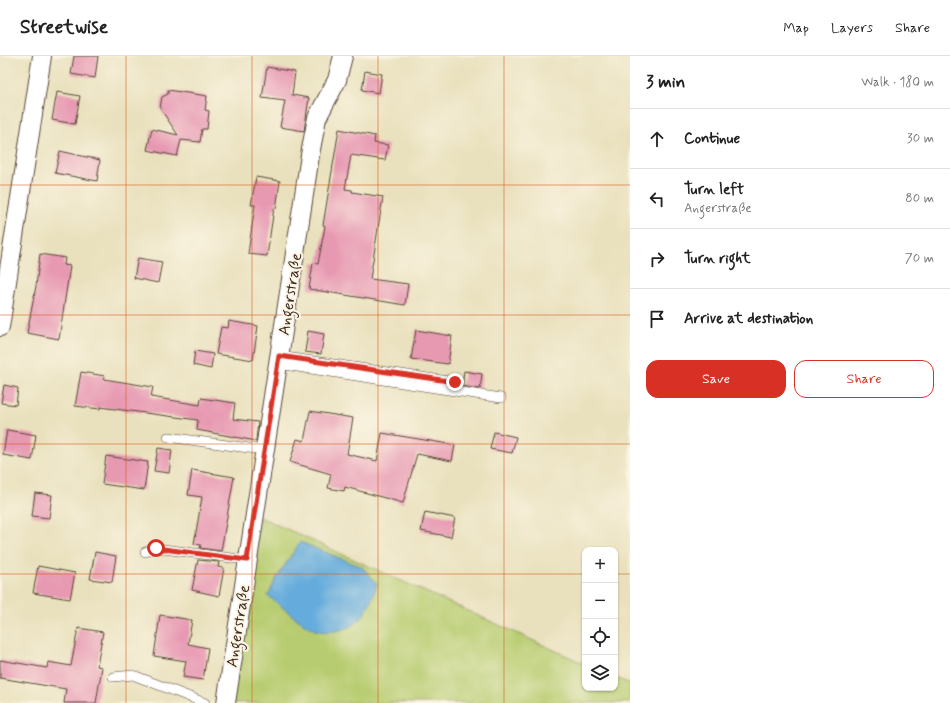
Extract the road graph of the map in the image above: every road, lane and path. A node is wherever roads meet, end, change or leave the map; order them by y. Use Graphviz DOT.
graph roads {
  1 [pos="42,56"];
  2 [pos="343,56"];
  3 [pos="0,327"];
  4 [pos="278,360"];
  5 [pos="455,382"];
  6 [pos="501,398"];
  7 [pos="168,437"];
  8 [pos="264,450"];
  9 [pos="145,552"];
  10 [pos="247,560"];
  11 [pos="113,677"];
  12 [pos="205,703"];
  13 [pos="226,703"];
  1 -- 3 [label="street"];
  2 -- 4 [label="street, Angerstraße"];
  4 -- 5 [label="lane"];
  4 -- 6 [label="lane"];
  4 -- 8 [label="street, Angerstraße"];
  7 -- 8 [label="lane"];
  8 -- 10 [label="street, Angerstraße"];
  9 -- 10 [label="lane"];
  10 -- 13 [label="street, Angerstraße"];
  11 -- 12 [label="lane"];
}
